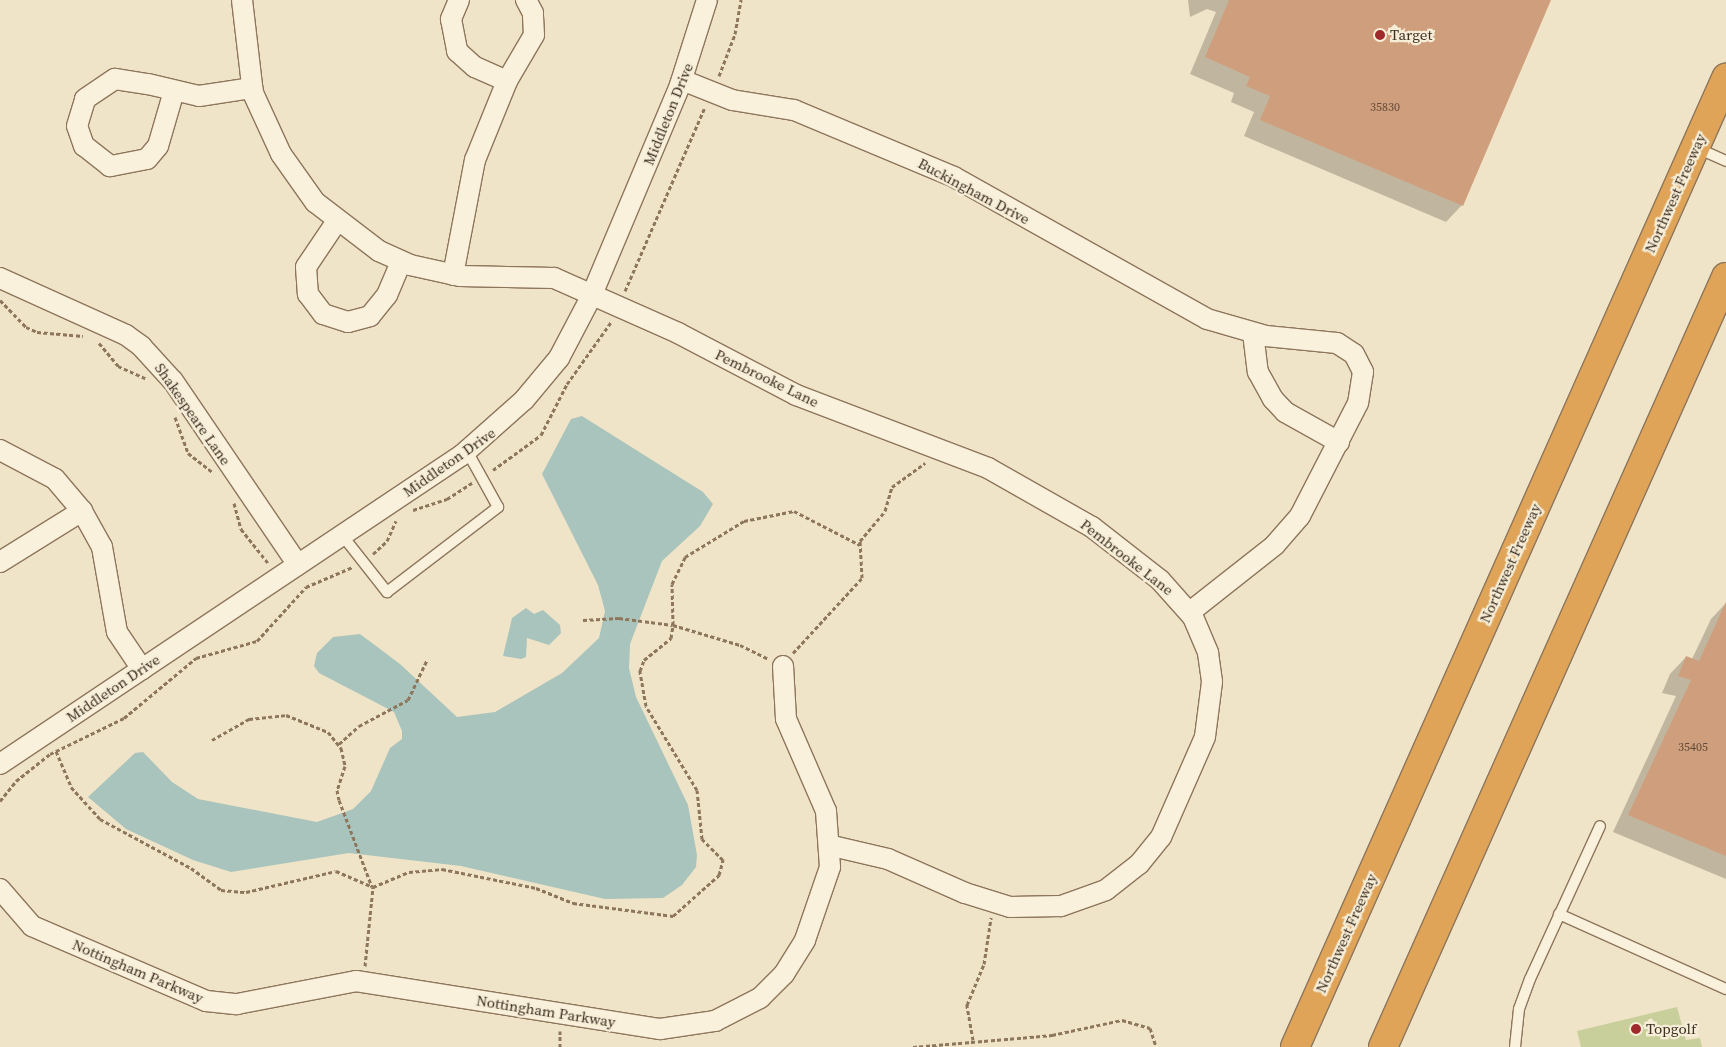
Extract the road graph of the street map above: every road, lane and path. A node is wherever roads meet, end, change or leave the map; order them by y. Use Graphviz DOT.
graph roads {
  1 [pos="242,0"];
  2 [pos="459,0"];
  3 [pos="526,0"];
  4 [pos="707,0"];
  5 [pos="741,0"];
  6 [pos="1726,78"];
  7 [pos="682,80"];
  8 [pos="507,81"];
  9 [pos="252,88"];
  10 [pos="174,91"];
  11 [pos="711,93"];
  12 [pos="1695,147"];
  13 [pos="1726,161"];
  14 [pos="337,221"];
  15 [pos="401,262"];
  16 [pos="453,275"];
  17 [pos="1726,277"];
  18 [pos="0,278"];
  19 [pos="592,295"];
  20 [pos="0,300"];
  21 [pos="619,306"];
  22 [pos="1253,333"];
  23 [pos="88,337"];
  24 [pos="96,340"];
  25 [pos="152,382"];
  26 [pos="172,410"];
  27 [pos="1339,442"];
  28 [pos="942,449"];
  29 [pos="0,450"];
  30 [pos="467,451"];
  31 [pos="482,477"];
  32 [pos="221,479"];
  33 [pos="233,498"];
  34 [pos="82,511"];
  35 [pos="408,511"];
  36 [pos="399,516"];
  37 [pos="342,535"];
  38 [pos="860,545"];
  39 [pos="0,562"];
  40 [pos="363,562"];
  41 [pos="298,565"];
  42 [pos="280,576"];
  43 [pos="295,597"];
  44 [pos="1190,612"];
  45 [pos="583,620"];
  46 [pos="673,626"];
  47 [pos="427,660"];
  48 [pos="783,666"];
  49 [pos="142,669"];
  50 [pos="212,740"];
  51 [pos="339,744"];
  52 [pos="56,751"];
  53 [pos="0,764"];
  54 [pos="0,801"];
  55 [pos="1600,826"];
  56 [pos="832,846"];
  57 [pos="373,887"];
  58 [pos="0,889"];
  59 [pos="995,904"];
  60 [pos="1559,914"];
  61 [pos="365,982"];
  62 [pos="1726,989"];
  63 [pos="973,1040"];
  64 [pos="913,1047"];
  65 [pos="1156,1047"];
  66 [pos="1295,1047"];
  67 [pos="1383,1047"];
  68 [pos="1515,1047"];
  1 -- 9 [label="street"];
  2 -- 8 [label="street"];
  3 -- 8 [label="street"];
  4 -- 7 [label="street, Middleton Drive"];
  5 -- 11 [label="path"];
  6 -- 12 [label="highway, Northwest Freeway"];
  7 -- 11 [label="street, Buckingham Drive"];
  7 -- 19 [label="street, Middleton Drive"];
  8 -- 16 [label="street"];
  9 -- 10 [label="street"];
  9 -- 14 [label="street"];
  10 -- 10 [label="street"];
  11 -- 21 [label="path"];
  11 -- 22 [label="street, Buckingham Drive"];
  12 -- 13 [label="lane"];
  12 -- 66 [label="highway, Northwest Freeway"];
  14 -- 15 [label="street"];
  14 -- 15 [label="street"];
  15 -- 16 [label="street, Pembrooke Lane"];
  16 -- 19 [label="street, Pembrooke Lane"];
  17 -- 67 [label="highway"];
  18 -- 41 [label="street, Shakespeare Lane"];
  19 -- 21 [label="street, Pembrooke Lane"];
  19 -- 30 [label="street, Middleton Drive"];
  20 -- 23 [label="path"];
  21 -- 28 [label="street, Pembrooke Lane"];
  21 -- 31 [label="path"];
  22 -- 27 [label="street"];
  22 -- 27 [label="street, Buckingham Drive"];
  24 -- 25 [label="path"];
  26 -- 32 [label="path"];
  27 -- 44 [label="street, Buckingham Drive"];
  28 -- 38 [label="path"];
  28 -- 44 [label="street, Pembrooke Lane"];
  29 -- 34 [label="street"];
  30 -- 31 [label="lane"];
  30 -- 37 [label="street, Middleton Drive"];
  31 -- 35 [label="path"];
  31 -- 40 [label="lane"];
  33 -- 42 [label="path"];
  34 -- 39 [label="street"];
  34 -- 49 [label="street"];
  36 -- 40 [label="path"];
  37 -- 40 [label="lane"];
  37 -- 41 [label="street, Middleton Drive"];
  38 -- 46 [label="path"];
  38 -- 48 [label="path"];
  40 -- 43 [label="path"];
  41 -- 42 [label="street, Middleton Drive"];
  42 -- 43 [label="path"];
  42 -- 49 [label="street, Middleton Drive"];
  43 -- 52 [label="path"];
  44 -- 59 [label="street, Pembrooke Lane"];
  45 -- 46 [label="path"];
  46 -- 48 [label="path"];
  46 -- 57 [label="path"];
  47 -- 51 [label="path"];
  48 -- 56 [label="street, Nottingham Parkway"];
  49 -- 53 [label="street, Middleton Drive"];
  50 -- 51 [label="path"];
  51 -- 57 [label="path"];
  52 -- 54 [label="path"];
  52 -- 57 [label="path"];
  55 -- 60 [label="lane"];
  56 -- 59 [label="street, Pembrooke Lane"];
  56 -- 61 [label="street, Nottingham Parkway"];
  57 -- 61 [label="path"];
  58 -- 61 [label="street, Nottingham Parkway"];
  59 -- 63 [label="path"];
  60 -- 62 [label="lane"];
  60 -- 68 [label="lane"];
  63 -- 64 [label="path"];
  63 -- 65 [label="path"];
}
